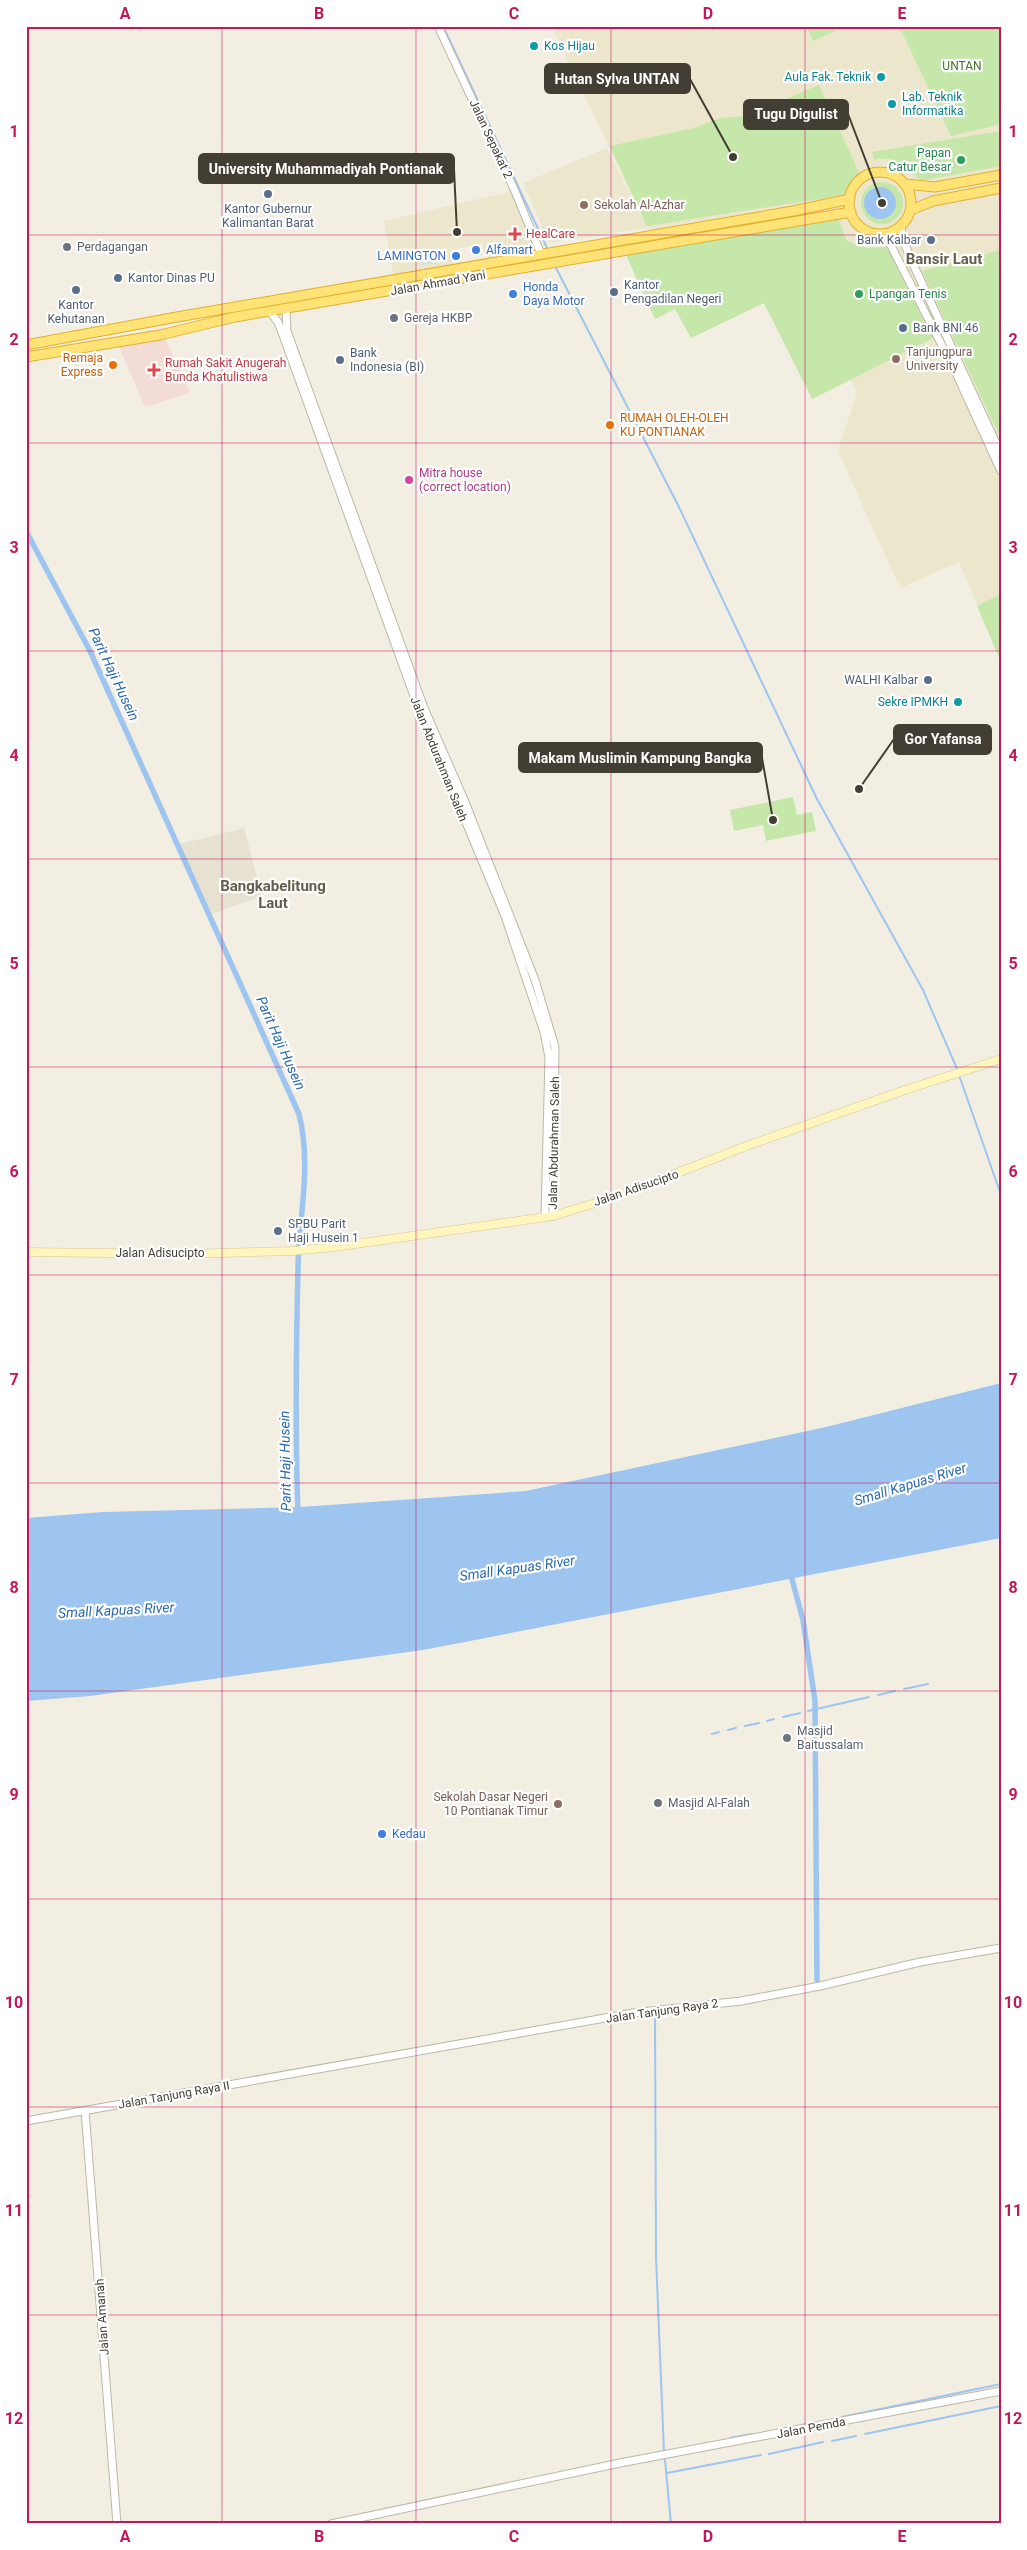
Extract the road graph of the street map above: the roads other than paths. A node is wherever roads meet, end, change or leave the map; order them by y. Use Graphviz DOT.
graph roads {
  1 [pos="438,26"];
  2 [pos="1001,175"];
  3 [pos="905,184"];
  4 [pos="1001,188"];
  5 [pos="850,198"];
  6 [pos="911,210"];
  7 [pos="851,212"];
  8 [pos="901,227"];
  9 [pos="885,234"];
  10 [pos="543,253"];
  11 [pos="499,261"];
  12 [pos="501,272"];
  13 [pos="286,309"];
  14 [pos="270,312"];
  15 [pos="112,330"];
  16 [pos="114,343"];
  17 [pos="26,345"];
  18 [pos="293,354"];
  19 [pos="26,357"];
  20 [pos="959,372"];
  21 [pos="966,386"];
  22 [pos="1001,454"];
  23 [pos="1001,471"];
  24 [pos="1001,1059"];
  25 [pos="549,1216"];
  26 [pos="26,1252"];
  27 [pos="1001,1948"];
  28 [pos="322,2070"];
  29 [pos="85,2110"];
  30 [pos="26,2121"];
  31 [pos="1001,2392"];
  32 [pos="117,2524"];
  33 [pos="330,2524"];
  1 -- 10 [label="street, Jalan Sepakat 2"];
  2 -- 3 [label="highway"];
  3 -- 5 [label="highway"];
  3 -- 6 [label="highway"];
  4 -- 6 [label="highway"];
  5 -- 7 [label="highway"];
  5 -- 10 [label="highway, Jalan Ahmad Yani"];
  6 -- 8 [label="highway"];
  7 -- 9 [label="highway"];
  7 -- 12 [label="highway, Jalan Ahmad Yani"];
  8 -- 9 [label="highway"];
  8 -- 20 [label="street"];
  9 -- 20 [label="street"];
  10 -- 11 [label="highway, Jalan Ahmad Yani"];
  11 -- 12 [label="highway"];
  11 -- 15 [label="highway, Jalan Ahmad Yani"];
  12 -- 13 [label="highway, Jalan Ahmad Yani"];
  13 -- 14 [label="highway, Jalan Ahmad Yani"];
  13 -- 18 [label="street, Jalan Abdurahman Saleh"];
  14 -- 16 [label="highway, Jalan Ahmad Yani"];
  14 -- 18 [label="street, Jalan Abdurahman Saleh"];
  15 -- 16 [label="highway"];
  15 -- 17 [label="highway, Jalan Ahmad Yani"];
  16 -- 19 [label="highway, Jalan Ahmad Yani"];
  18 -- 25 [label="street, Jalan Abdurahman Saleh"];
  20 -- 21 [label="street"];
  21 -- 22 [label="street"];
  21 -- 23 [label="street"];
  24 -- 25 [label="main road, Jalan Adisucipto"];
  25 -- 26 [label="main road, Jalan Adisucipto"];
  27 -- 28 [label="street, Jalan Tanjung Raya 2"];
  28 -- 29 [label="street, Jalan Tanjung Raya II"];
  29 -- 30 [label="street, Jalan Tanjung Raya II"];
  29 -- 32 [label="street, Jalan Amanah"];
  31 -- 33 [label="street, Jalan Pemda"];
}
